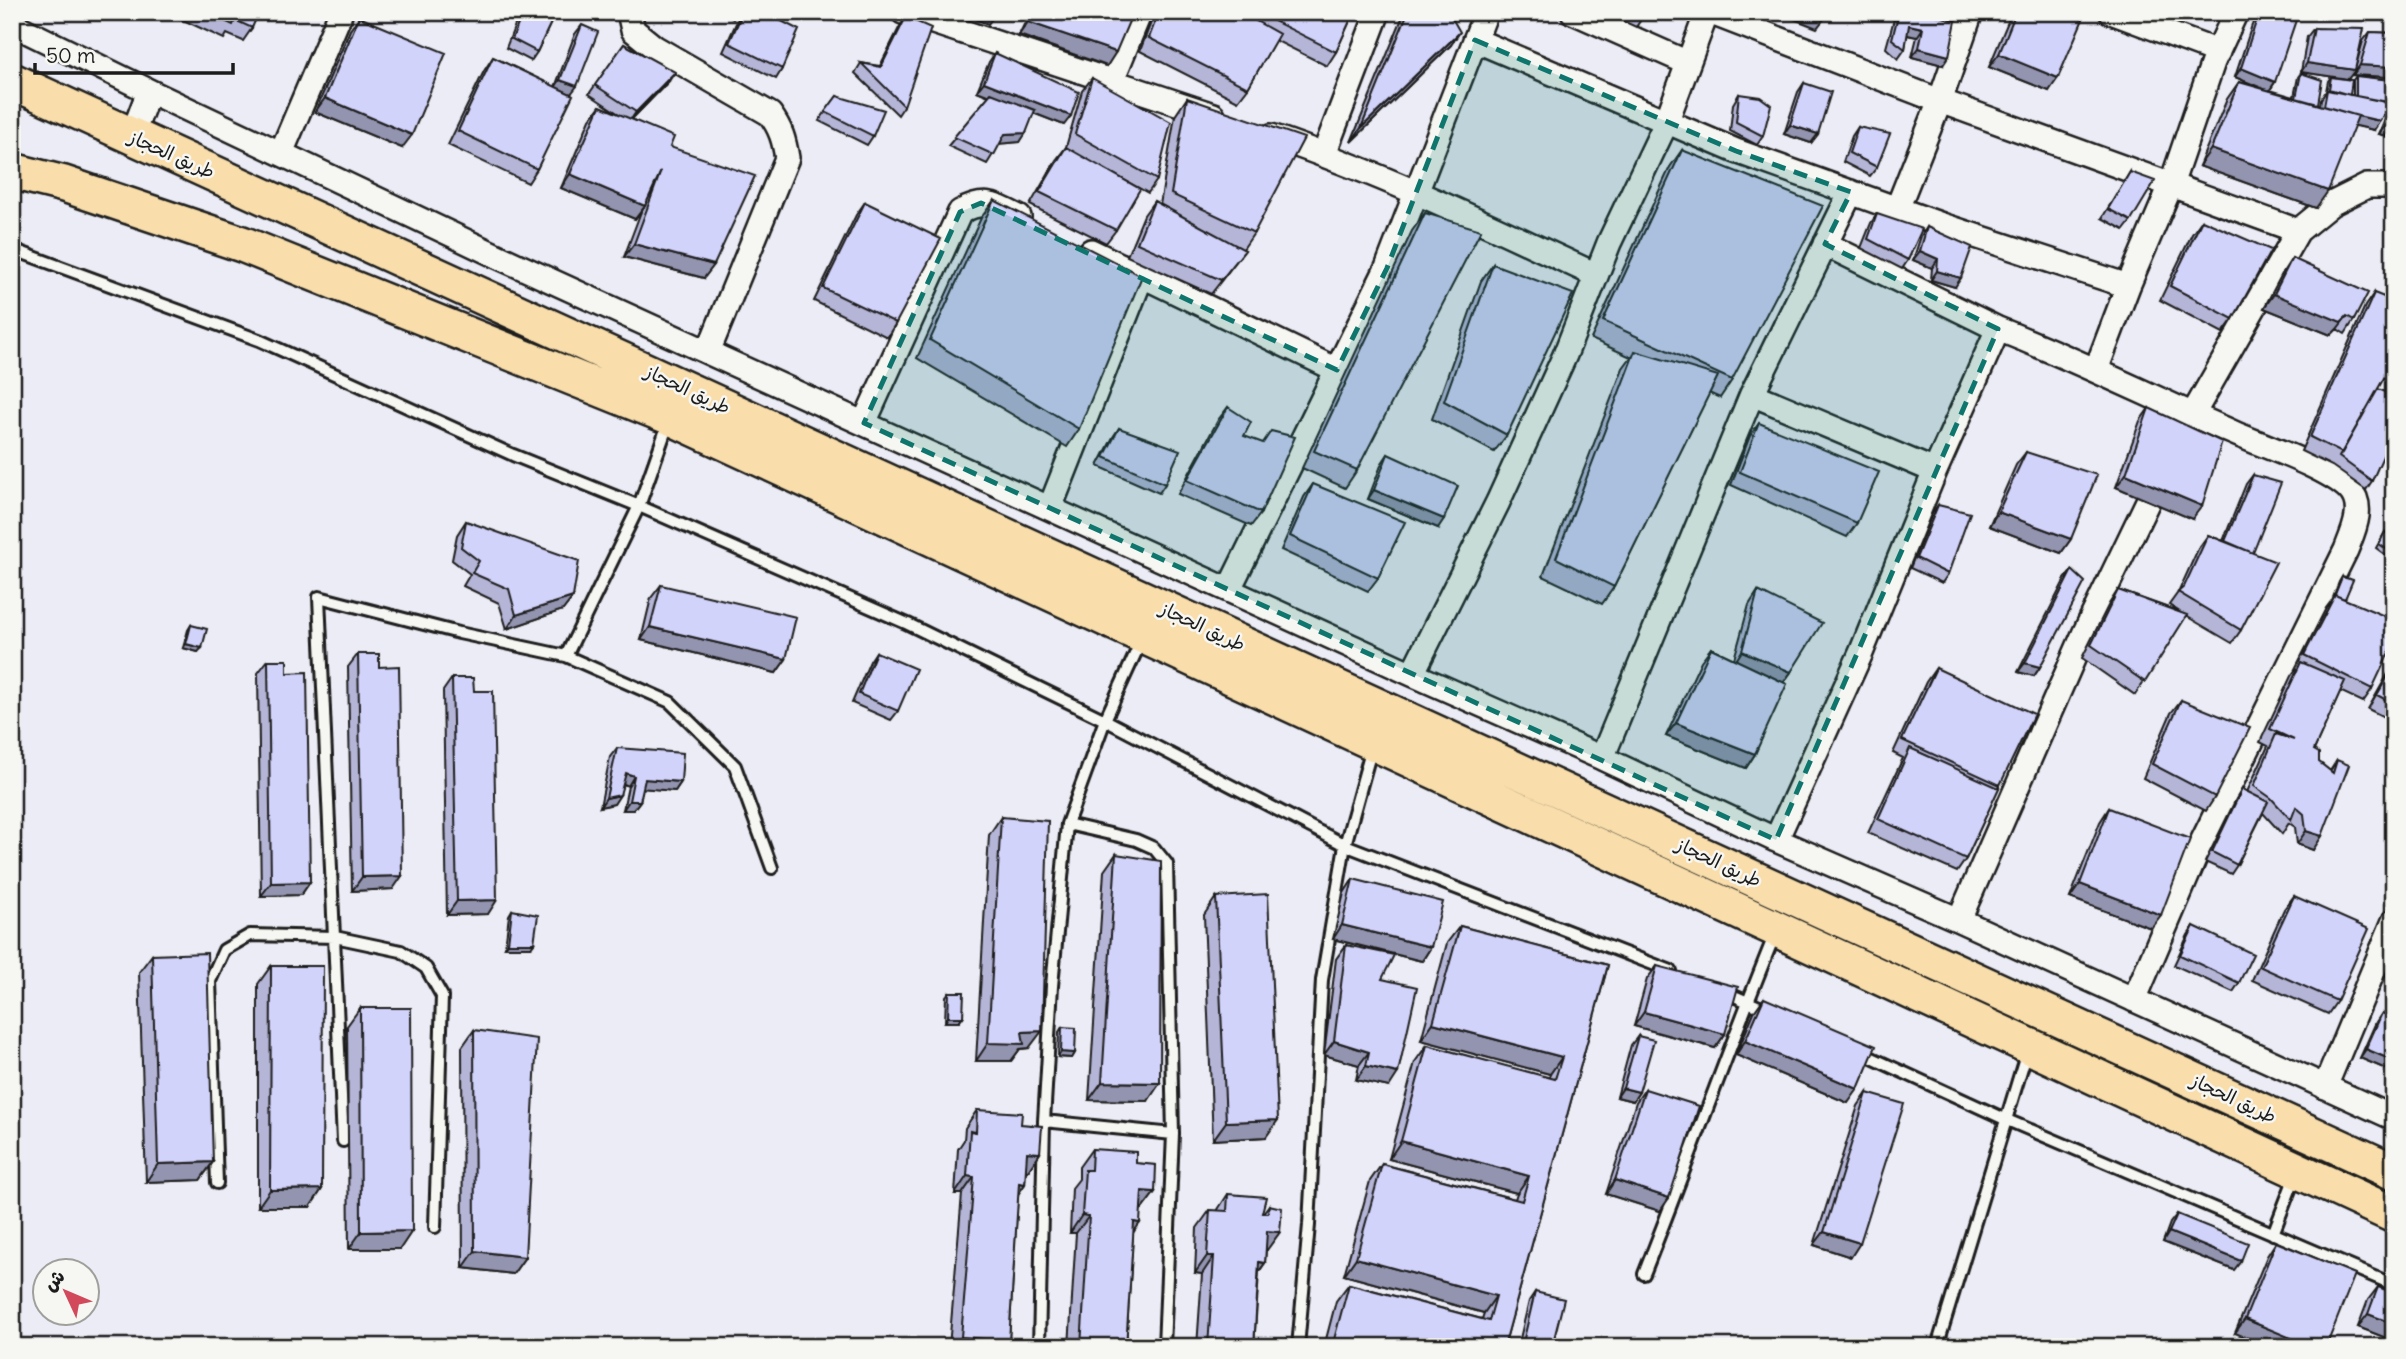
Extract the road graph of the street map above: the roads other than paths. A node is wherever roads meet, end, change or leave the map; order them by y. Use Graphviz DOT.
graph roads {
  1 [pos="341,12"];
  2 [pos="629,12"];
  3 [pos="903,12"];
  4 [pos="1140,12"];
  5 [pos="1378,12"];
  6 [pos="1573,12"];
  7 [pos="1708,12"];
  8 [pos="1971,12"];
  9 [pos="2111,12"];
  10 [pos="2236,12"];
  11 [pos="1477,21"];
  12 [pos="12,23"];
  13 [pos="2218,52"];
  14 [pos="1688,63"];
  15 [pos="1112,80"];
  16 [pos="12,81"];
  17 [pos="149,91"];
  18 [pos="1940,101"];
  19 [pos="1666,123"];
  20 [pos="132,136"];
  21 [pos="281,153"];
  22 [pos="1324,154"];
  23 [pos="12,171"];
  24 [pos="2171,185"];
  25 [pos="2394,186"];
  26 [pos="1851,192"];
  27 [pos="1416,193"];
  28 [pos="1897,209"];
  29 [pos="1043,228"];
  30 [pos="2298,231"];
  31 [pos="1068,240"];
  32 [pos="1825,244"];
  33 [pos="12,249"];
  34 [pos="1142,275"];
  35 [pos="1596,275"];
  36 [pos="2128,286"];
  37 [pos="1998,329"];
  38 [pos="708,352"];
  39 [pos="1337,370"];
  40 [pos="2096,370"];
  41 [pos="1752,394"];
  42 [pos="2191,414"];
  43 [pos="671,417"];
  44 [pos="864,423"];
  45 [pos="1935,471"];
  46 [pos="639,506"];
  47 [pos="1050,508"];
  48 [pos="1229,589"];
  49 [pos="1144,636"];
  50 [pos="566,656"];
  51 [pos="1412,674"];
  52 [pos="1105,720"];
  53 [pos="1374,743"];
  54 [pos="1602,758"];
  55 [pos="1067,824"];
  56 [pos="1776,840"];
  57 [pos="1345,845"];
  58 [pos="772,868"];
  59 [pos="1959,920"];
  60 [pos="2394,921"];
  61 [pos="1777,930"];
  62 [pos="335,937"];
  63 [pos="1682,976"];
  64 [pos="1708,986"];
  65 [pos="2134,1000"];
  66 [pos="1747,1001"];
  67 [pos="1784,1018"];
  68 [pos="1846,1046"];
  69 [pos="2028,1047"];
  70 [pos="2325,1087"];
  71 [pos="2394,1118"];
  72 [pos="1044,1121"];
  73 [pos="2007,1121"];
  74 [pos="1173,1134"];
  75 [pos="343,1141"];
  76 [pos="2298,1171"];
  77 [pos="2394,1172"];
  78 [pos="217,1183"];
  79 [pos="2394,1214"];
  80 [pos="435,1227"];
  81 [pos="2273,1234"];
  82 [pos="1644,1274"];
  83 [pos="2394,1285"];
  84 [pos="1039,1347"];
  85 [pos="1164,1347"];
  86 [pos="1298,1347"];
  87 [pos="1937,1347"];
  1 -- 21 [label="street"];
  2 -- 38 [label="street"];
  3 -- 15 [label="street"];
  4 -- 15 [label="street"];
  5 -- 22 [label="street"];
  6 -- 14 [label="street"];
  7 -- 14 [label="street"];
  7 -- 18 [label="street"];
  8 -- 18 [label="street"];
  9 -- 13 [label="street"];
  10 -- 13 [label="street"];
  11 -- 19 [label="street"];
  11 -- 27 [label="street"];
  12 -- 17 [label="street"];
  13 -- 24 [label="street"];
  14 -- 19 [label="street"];
  15 -- 22 [label="street"];
  16 -- 20 [label="main road, طريق الحجاز"];
  17 -- 20 [label="street"];
  17 -- 21 [label="street"];
  18 -- 24 [label="street"];
  18 -- 28 [label="street"];
  19 -- 26 [label="street"];
  19 -- 35 [label="street"];
  20 -- 77 [label="main road, طريق الحجاز"];
  21 -- 38 [label="street"];
  22 -- 27 [label="street"];
  23 -- 43 [label="main road, طريق الحجاز"];
  24 -- 30 [label="street"];
  24 -- 36 [label="street"];
  25 -- 30 [label="street"];
  26 -- 28 [label="street"];
  26 -- 32 [label="street"];
  27 -- 35 [label="street"];
  27 -- 39 [label="street"];
  28 -- 36 [label="street"];
  29 -- 44 [label="street"];
  30 -- 42 [label="street"];
  31 -- 34 [label="street"];
  32 -- 37 [label="street"];
  32 -- 41 [label="street"];
  33 -- 46 [label="lane"];
  34 -- 39 [label="street"];
  34 -- 47 [label="street"];
  35 -- 51 [label="street"];
  36 -- 40 [label="street"];
  37 -- 40 [label="street"];
  37 -- 45 [label="street"];
  38 -- 44 [label="street"];
  39 -- 48 [label="street"];
  40 -- 42 [label="street"];
  41 -- 45 [label="street"];
  41 -- 54 [label="street"];
  42 -- 59 [label="street"];
  42 -- 65 [label="street"];
  43 -- 46 [label="lane"];
  43 -- 49 [label="main road, طريق الحجاز"];
  44 -- 47 [label="street"];
  45 -- 56 [label="street"];
  46 -- 50 [label="lane"];
  46 -- 52 [label="lane"];
  47 -- 48 [label="street"];
  48 -- 51 [label="street"];
  49 -- 52 [label="lane"];
  49 -- 53 [label="main road, طريق الحجاز"];
  50 -- 58 [label="lane"];
  50 -- 62 [label="lane"];
  51 -- 54 [label="street"];
  52 -- 55 [label="lane"];
  52 -- 57 [label="lane"];
  53 -- 57 [label="lane"];
  53 -- 61 [label="main road, طريق الحجاز"];
  54 -- 56 [label="street"];
  55 -- 72 [label="lane"];
  55 -- 74 [label="lane"];
  56 -- 59 [label="street"];
  57 -- 63 [label="lane"];
  57 -- 86 [label="lane"];
  59 -- 65 [label="street"];
  60 -- 70 [label="street"];
  61 -- 66 [label="lane"];
  61 -- 69 [label="main road, طريق الحجاز"];
  62 -- 75 [label="lane"];
  62 -- 78 [label="lane"];
  62 -- 80 [label="lane"];
  64 -- 66 [label="lane"];
  65 -- 70 [label="street"];
  66 -- 67 [label="lane"];
  66 -- 82 [label="lane"];
  68 -- 73 [label="lane"];
  69 -- 73 [label="lane"];
  69 -- 76 [label="main road, طريق الحجاز"];
  70 -- 71 [label="street"];
  72 -- 74 [label="lane"];
  72 -- 84 [label="lane"];
  73 -- 81 [label="lane"];
  73 -- 87 [label="lane"];
  74 -- 85 [label="lane"];
  76 -- 79 [label="main road, طريق الحجاز"];
  76 -- 81 [label="lane"];
  81 -- 83 [label="lane"];
}
